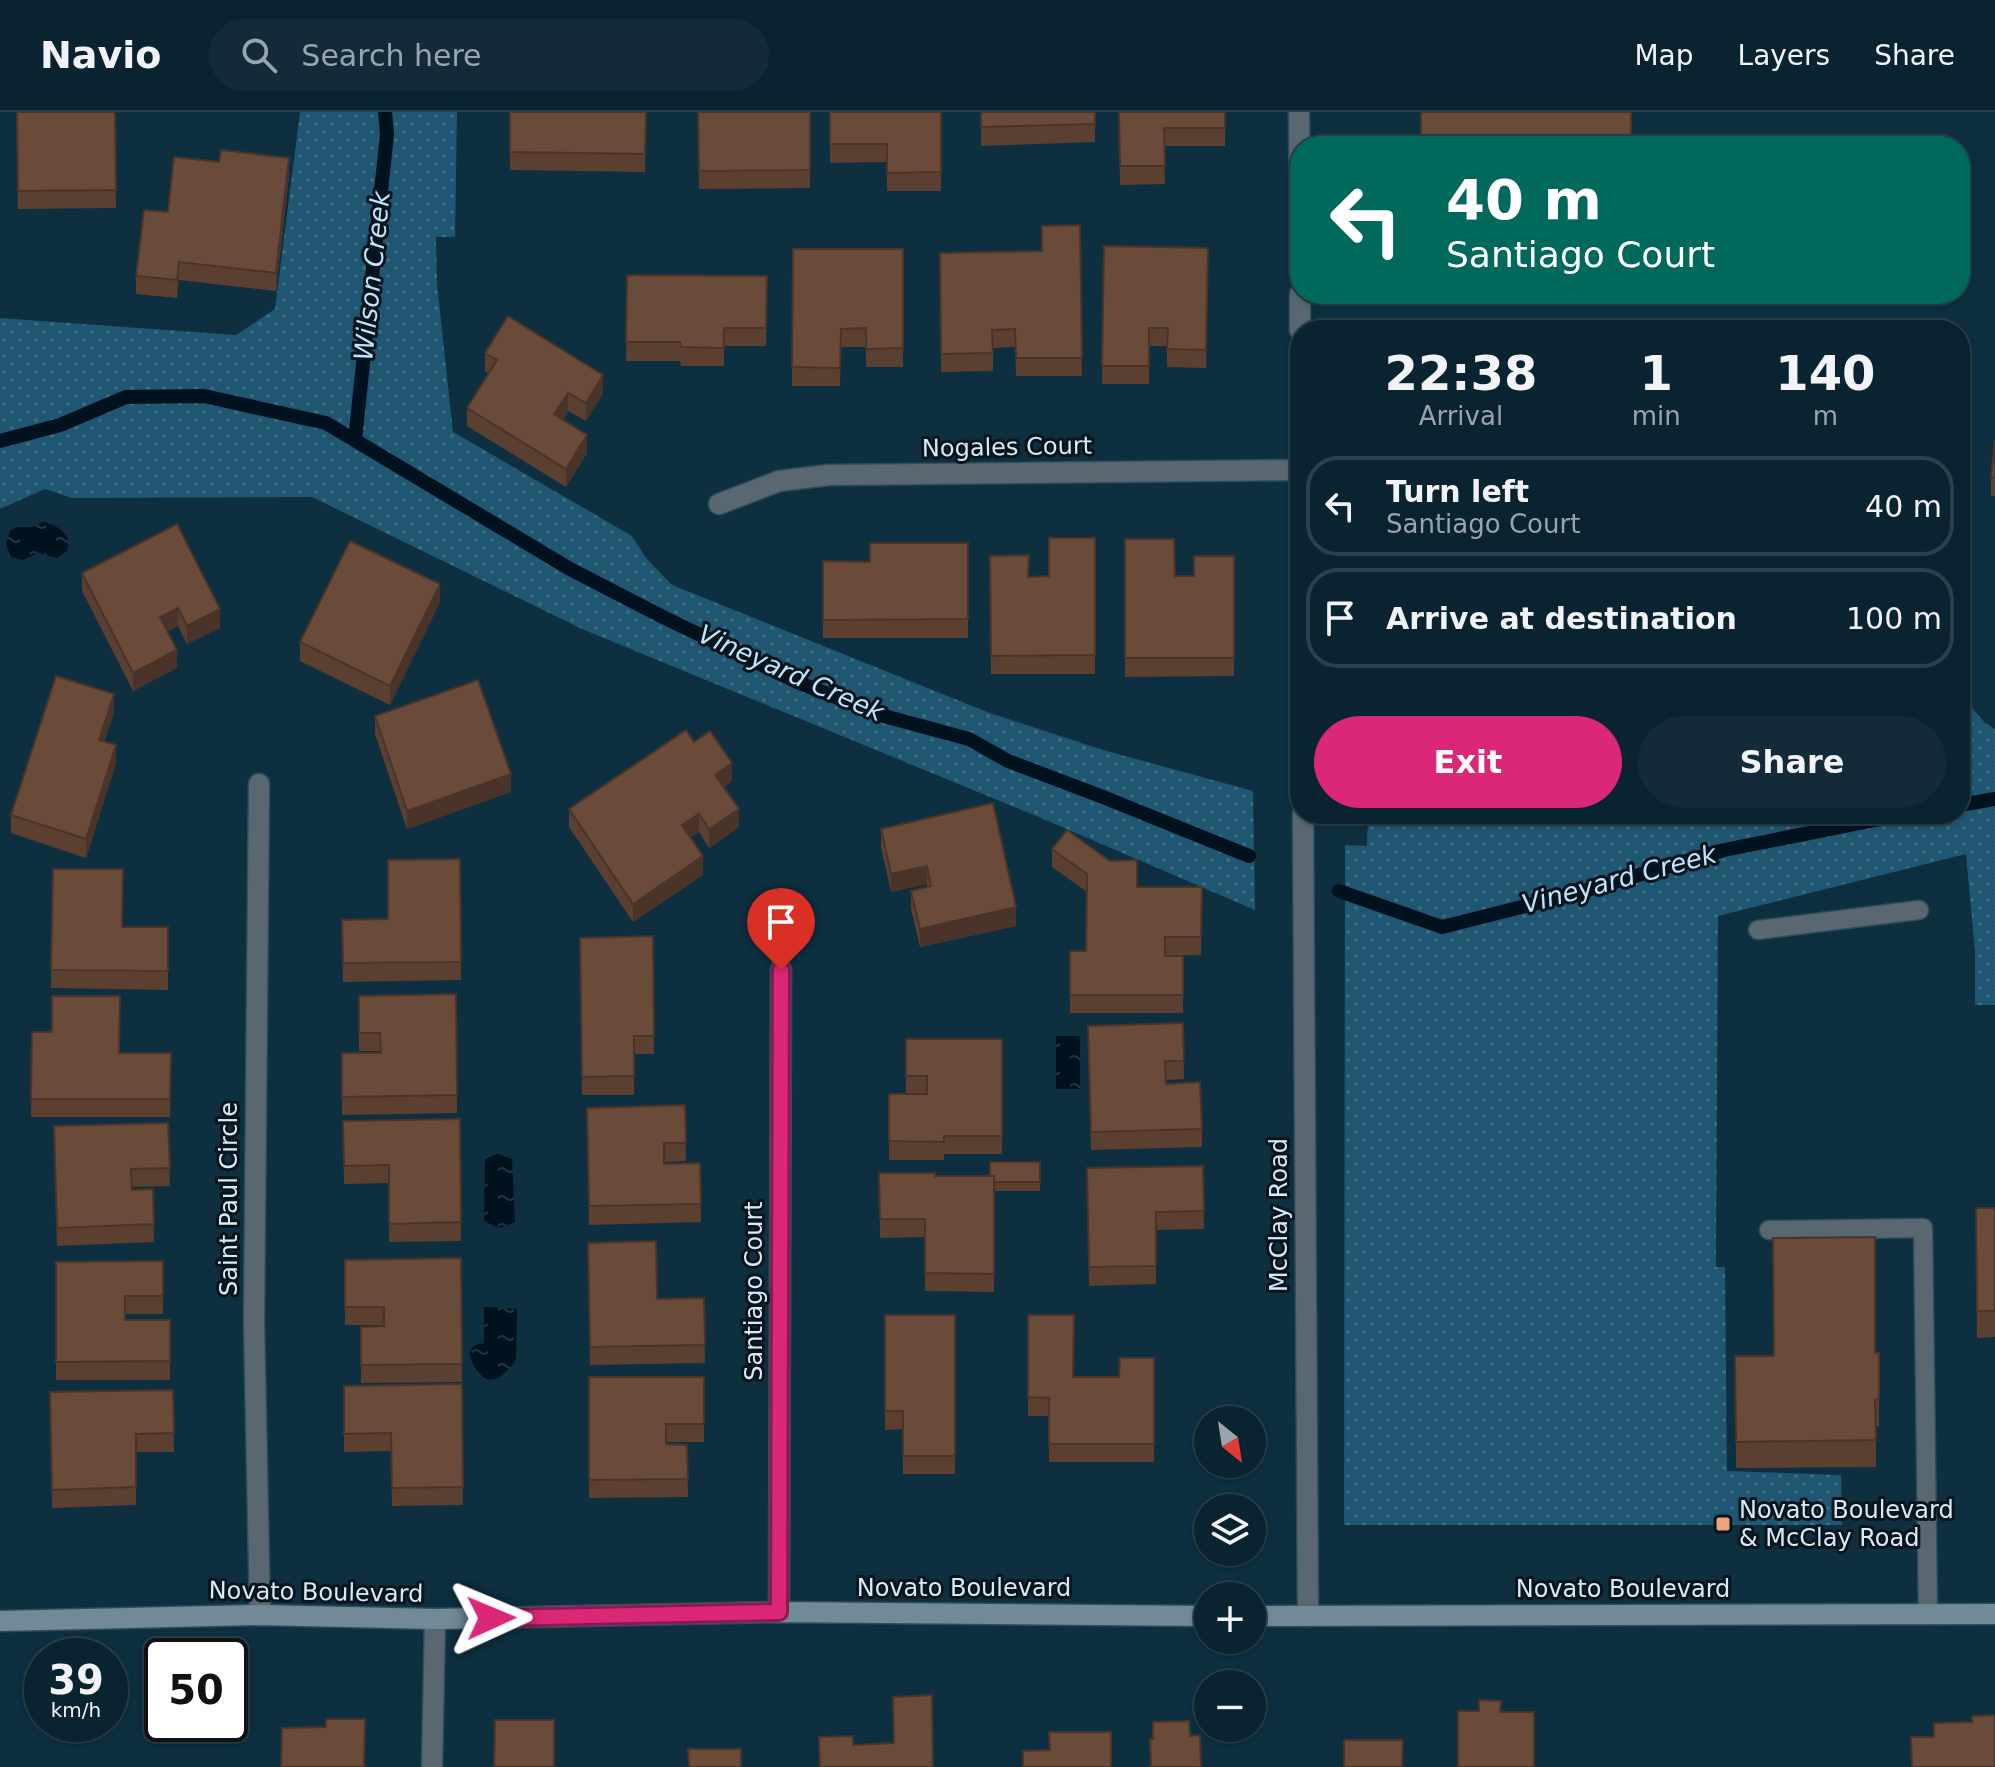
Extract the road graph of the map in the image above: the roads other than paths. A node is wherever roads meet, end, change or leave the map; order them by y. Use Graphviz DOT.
graph roads {
  1 [pos="1299,112"];
  2 [pos="1299,136"];
  3 [pos="1290,470"];
  4 [pos="719,504"];
  5 [pos="259,784"];
  6 [pos="1303,824"];
  7 [pos="1919,910"];
  8 [pos="1758,930"];
  9 [pos="781,970"];
  10 [pos="1769,1230"];
  11 [pos="779,1612"];
  12 [pos="1928,1614"];
  13 [pos="1995,1614"];
  14 [pos="260,1615"];
  15 [pos="1194,1616"];
  16 [pos="1266,1616"];
  17 [pos="1308,1616"];
  18 [pos="435,1619"];
  19 [pos="0,1621"];
  20 [pos="432,1767"];
  1 -- 2 [label="street"];
  3 -- 4 [label="street, Nogales Court"];
  5 -- 14 [label="street, Saint Paul Circle"];
  6 -- 17 [label="street, McClay Road"];
  7 -- 8 [label="lane"];
  9 -- 11 [label="street, Santiago Court"];
  10 -- 12 [label="lane"];
  11 -- 15 [label="main road, Novato Boulevard"];
  11 -- 18 [label="main road, Novato Boulevard"];
  12 -- 13 [label="main road, Novato Boulevard"];
  12 -- 17 [label="main road, Novato Boulevard"];
  14 -- 18 [label="main road, Novato Boulevard"];
  14 -- 19 [label="main road, Novato Boulevard"];
  16 -- 17 [label="main road, Novato Boulevard"];
  18 -- 20 [label="street"];
}
